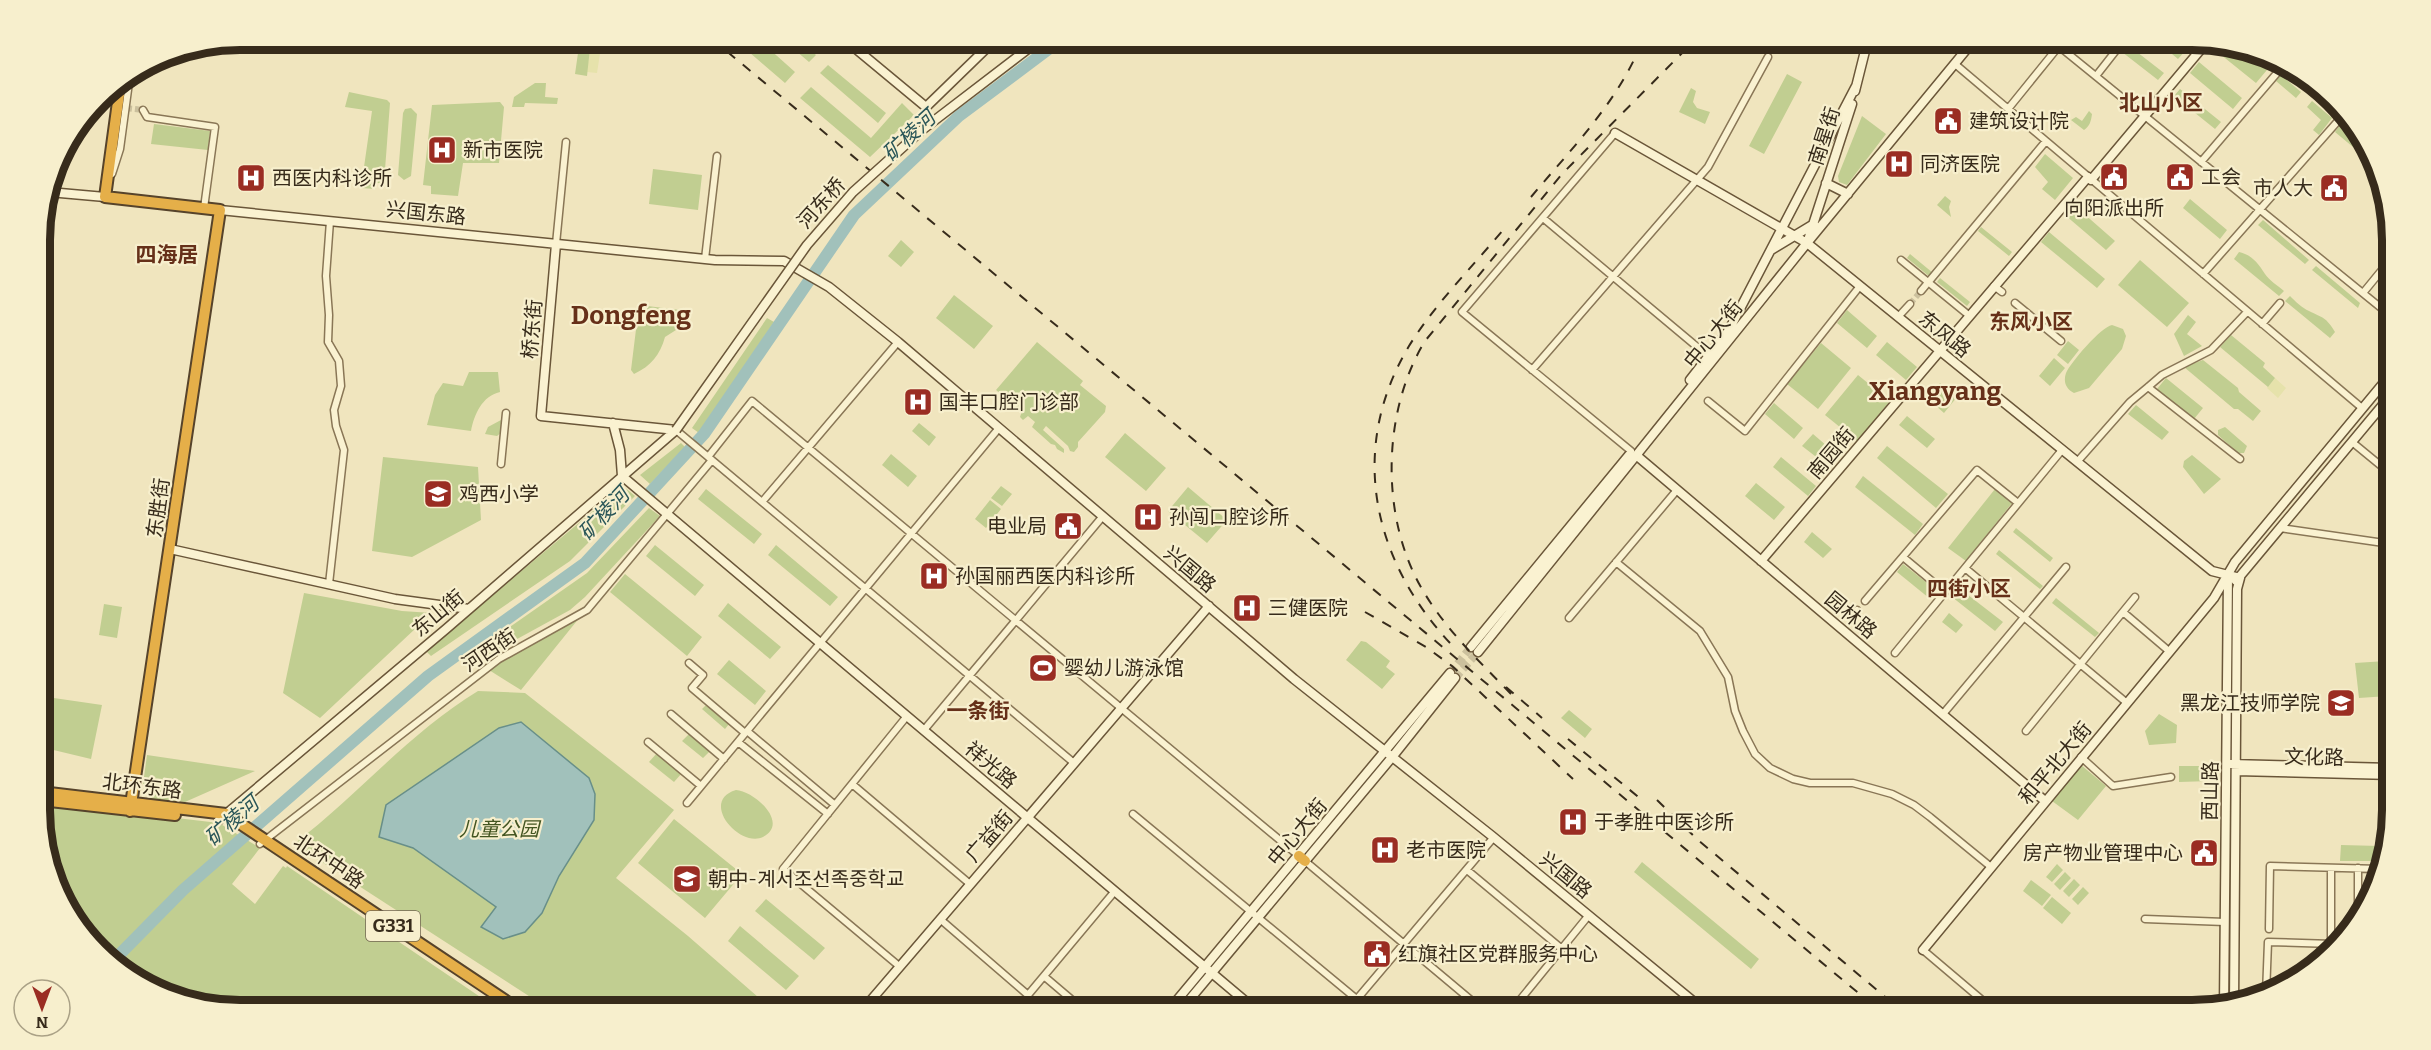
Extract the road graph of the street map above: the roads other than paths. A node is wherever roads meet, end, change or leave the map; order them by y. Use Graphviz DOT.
graph roads {
  1 [pos="857,50"];
  2 [pos="985,50"];
  3 [pos="1027,50"];
  4 [pos="1865,50"];
  5 [pos="1967,50"];
  6 [pos="2054,50"];
  7 [pos="2067,50"];
  8 [pos="2116,50"];
  9 [pos="2200,50"];
  10 [pos="1768,57"];
  11 [pos="1955,64"];
  12 [pos="2279,71"];
  13 [pos="2096,76"];
  14 [pos="128,86"];
  15 [pos="1857,86"];
  16 [pos="119,93"];
  17 [pos="2008,109"];
  18 [pos="143,110"];
  19 [pos="2145,117"];
  20 [pos="2338,120"];
  21 [pos="1615,133"];
  22 [pos="2046,141"];
  23 [pos="566,142"];
  24 [pos="717,156"];
  25 [pos="2201,162"];
  26 [pos="2090,178"];
  27 [pos="1698,181"];
  28 [pos="1826,183"];
  29 [pos="55,193"];
  30 [pos="105,197"];
  31 [pos="1845,198"];
  32 [pos="204,208"];
  33 [pos="220,210"];
  34 [pos="2260,210"];
  35 [pos="1542,218"];
  36 [pos="330,221"];
  37 [pos="1812,226"];
  38 [pos="1782,229"];
  39 [pos="1795,236"];
  40 [pos="1807,243"];
  41 [pos="556,244"];
  42 [pos="1770,250"];
  43 [pos="705,259"];
  44 [pos="1901,260"];
  45 [pos="799,269"];
  46 [pos="2382,270"];
  47 [pos="2203,274"];
  48 [pos="1613,277"];
  49 [pos="1928,282"];
  50 [pos="1860,286"];
  51 [pos="1994,286"];
  52 [pos="1921,291"];
  53 [pos="2002,292"];
  54 [pos="2363,294"];
  55 [pos="2015,303"];
  56 [pos="2280,303"];
  57 [pos="1910,304"];
  58 [pos="2382,309"];
  59 [pos="2247,312"];
  60 [pos="1966,313"];
  61 [pos="1899,317"];
  62 [pos="2262,324"];
  63 [pos="2061,341"];
  64 [pos="898,342"];
  65 [pos="1940,351"];
  66 [pos="1708,356"];
  67 [pos="1532,370"];
  68 [pos="2382,385"];
  69 [pos="2148,387"];
  70 [pos="1708,401"];
  71 [pos="2382,406"];
  72 [pos="2362,408"];
  73 [pos="506,413"];
  74 [pos="613,423"];
  75 [pos="999,428"];
  76 [pos="678,432"];
  77 [pos="2352,442"];
  78 [pos="808,447"];
  79 [pos="2062,450"];
  80 [pos="1634,453"];
  81 [pos="710,459"];
  82 [pos="2240,459"];
  83 [pos="2077,462"];
  84 [pos="501,464"];
  85 [pos="2382,467"];
  86 [pos="622,476"];
  87 [pos="1677,490"];
  88 [pos="762,502"];
  89 [pos="2018,503"];
  90 [pos="668,514"];
  91 [pos="1103,516"];
  92 [pos="2280,528"];
  93 [pos="911,533"];
  94 [pos="2382,543"];
  95 [pos="170,549"];
  96 [pos="1903,557"];
  97 [pos="1761,561"];
  98 [pos="1616,562"];
  99 [pos="2066,567"];
  100 [pos="1965,568"];
  101 [pos="2212,571"];
  102 [pos="329,584"];
  103 [pos="2230,584"];
  104 [pos="866,589"];
  105 [pos="1945,592"];
  106 [pos="2135,597"];
  107 [pos="1865,601"];
  108 [pos="1209,606"];
  109 [pos="469,609"];
  110 [pos="1857,610"];
  111 [pos="2123,612"];
  112 [pos="1852,617"];
  113 [pos="1569,618"];
  114 [pos="2024,618"];
  115 [pos="1015,620"];
  116 [pos="820,643"];
  117 [pos="1474,650"];
  118 [pos="1895,652"];
  119 [pos="2170,652"];
  120 [pos="688,663"];
  121 [pos="2080,664"];
  122 [pos="969,675"];
  123 [pos="1453,676"];
  124 [pos="2127,703"];
  125 [pos="1121,708"];
  126 [pos="671,714"];
  127 [pos="1942,714"];
  128 [pos="907,716"];
  129 [pos="924,730"];
  130 [pos="2026,731"];
  131 [pos="746,732"];
  132 [pos="648,742"];
  133 [pos="738,742"];
  134 [pos="1390,753"];
  135 [pos="2081,757"];
  136 [pos="724,759"];
  137 [pos="1074,763"];
  138 [pos="2232,766"];
  139 [pos="2382,768"];
  140 [pos="2382,774"];
  141 [pos="2171,777"];
  142 [pos="852,784"];
  143 [pos="701,786"];
  144 [pos="50,794"];
  145 [pos="50,801"];
  146 [pos="2045,801"];
  147 [pos="687,803"];
  148 [pos="835,805"];
  149 [pos="131,807"];
  150 [pos="828,814"];
  151 [pos="1132,814"];
  152 [pos="222,817"];
  153 [pos="1027,817"];
  154 [pos="234,823"];
  155 [pos="1494,837"];
  156 [pos="263,842"];
  157 [pos="1298,856"];
  158 [pos="1991,867"];
  159 [pos="2331,868"];
  160 [pos="2358,868"];
  161 [pos="2372,869"];
  162 [pos="1467,870"];
  163 [pos="970,884"];
  164 [pos="1115,891"];
  165 [pos="2358,901"];
  166 [pos="1255,914"];
  167 [pos="1589,915"];
  168 [pos="940,919"];
  169 [pos="2145,919"];
  170 [pos="2225,922"];
  171 [pos="2269,929"];
  172 [pos="2332,938"];
  173 [pos="1404,944"];
  174 [pos="2327,944"];
  175 [pos="1562,949"];
  176 [pos="1923,950"];
  177 [pos="899,966"];
  178 [pos="1208,970"];
  179 [pos="1045,977"];
  180 [pos="2266,984"];
  181 [pos="2234,995"];
  182 [pos="2224,997"];
  183 [pos="1357,999"];
  184 [pos="494,1000"];
  185 [pos="504,1000"];
  186 [pos="870,1000"];
  187 [pos="1072,1000"];
  188 [pos="1179,1000"];
  189 [pos="1188,1000"];
  190 [pos="1244,1000"];
  191 [pos="1471,1000"];
  192 [pos="1520,1000"];
  193 [pos="1692,1000"];
  194 [pos="1982,1000"];
  1 -- 2 [label="main road"];
  3 -- 76 [label="main road, 河东桥, bridge"];
  4 -- 15 [label="main road, 南星街"];
  5 -- 11 [label="main road, 中心大街"];
  6 -- 17 [label="street"];
  7 -- 13 [label="street"];
  8 -- 13 [label="street"];
  9 -- 19 [label="main road"];
  10 -- 27 [label="street"];
  11 -- 17 [label="street"];
  11 -- 31 [label="main road, 中心大街"];
  12 -- 25 [label="street"];
  13 -- 19 [label="street"];
  14 -- 30 [label="street"];
  15 -- 28 [label="main road, 南星街"];
  15 -- 38 [label="main road, 中心大街"];
  16 -- 30 [label="highway"];
  17 -- 22 [label="street"];
  18 -- 32 [label="street"];
  19 -- 25 [label="street"];
  19 -- 26 [label="main road, 南园街"];
  20 -- 34 [label="street"];
  21 -- 27 [label="main road, 东风路"];
  21 -- 35 [label="street"];
  22 -- 26 [label="street"];
  22 -- 49 [label="street"];
  23 -- 41 [label="street"];
  24 -- 43 [label="street"];
  25 -- 34 [label="street"];
  26 -- 47 [label="street"];
  26 -- 51 [label="main road, 南园街"];
  27 -- 38 [label="main road, 东风路"];
  27 -- 48 [label="street"];
  28 -- 31 [label="main road"];
  28 -- 37 [label="main road, 南星街"];
  29 -- 30 [label="main road, 兴国东路"];
  30 -- 32 [label="highway, 兴国东路"];
  31 -- 37 [label="main road"];
  31 -- 40 [label="main road, 中心大街"];
  32 -- 33 [label="highway, 兴国东路"];
  33 -- 36 [label="main road, 兴国东路"];
  33 -- 95 [label="highway, 东胜街"];
  34 -- 47 [label="street"];
  34 -- 54 [label="street"];
  35 -- 48 [label="street"];
  35 -- 67 [label="street"];
  36 -- 41 [label="main road, 兴国东路"];
  36 -- 102 [label="street"];
  37 -- 39 [label="main road"];
  37 -- 40 [label="main road, 南星街"];
  38 -- 39 [label="main road, 东风路"];
  38 -- 42 [label="main road, 中心大街"];
  39 -- 40 [label="main road, 东风路"];
  39 -- 42 [label="main road"];
  40 -- 50 [label="main road, 东风路"];
  40 -- 80 [label="main road, 中心大街"];
  41 -- 43 [label="main road, 兴国东路"];
  41 -- 74 [label="main road, 桥东街"];
  42 -- 66 [label="main road, 中心大街"];
  43 -- 45 [label="main road, 兴国东路"];
  44 -- 49 [label="street"];
  45 -- 64 [label="main road, 兴国路"];
  46 -- 54 [label="street"];
  47 -- 59 [label="street"];
  48 -- 66 [label="street"];
  48 -- 67 [label="street"];
  49 -- 52 [label="street"];
  49 -- 60 [label="street"];
  50 -- 61 [label="main road, 东风路"];
  50 -- 70 [label="street"];
  51 -- 53 [label="street"];
  51 -- 65 [label="main road, 南园街"];
  54 -- 58 [label="street"];
  55 -- 63 [label="street"];
  56 -- 62 [label="street"];
  57 -- 61 [label="street"];
  59 -- 62 [label="street"];
  59 -- 69 [label="street"];
  61 -- 65 [label="main road, 东风路"];
  62 -- 72 [label="street"];
  64 -- 75 [label="main road, 兴国路"];
  64 -- 78 [label="street"];
  65 -- 79 [label="main road, 东风路"];
  65 -- 97 [label="main road, 南园街"];
  66 -- 80 [label="main road, 中心大街"];
  67 -- 80 [label="street"];
  68 -- 72 [label="main road, 和平北大街"];
  69 -- 82 [label="street"];
  69 -- 83 [label="street"];
  71 -- 77 [label="main road, 和平北大街"];
  72 -- 103 [label="main road, 和平北大街"];
  73 -- 84 [label="street"];
  74 -- 76 [label="main road"];
  74 -- 86 [label="main road"];
  75 -- 91 [label="main road, 兴国路"];
  75 -- 93 [label="street"];
  76 -- 81 [label="street"];
  76 -- 86 [label="main road, 东山街"];
  77 -- 85 [label="street"];
  77 -- 92 [label="main road, 和平北大街"];
  78 -- 81 [label="street, 河西街"];
  78 -- 88 [label="street"];
  78 -- 93 [label="street"];
  79 -- 83 [label="main road, 东风路"];
  79 -- 89 [label="street"];
  80 -- 87 [label="main road, 园林路"];
  80 -- 117 [label="main road, 中心大街"];
  81 -- 88 [label="street"];
  81 -- 90 [label="street, 河西街"];
  83 -- 101 [label="main road, 东风路"];
  86 -- 90 [label="main road, 祥光路"];
  86 -- 109 [label="main road, 东山街"];
  87 -- 97 [label="main road, 园林路"];
  87 -- 98 [label="street"];
  88 -- 104 [label="street"];
  89 -- 96 [label="street"];
  89 -- 100 [label="street"];
  90 -- 116 [label="main road, 祥光路"];
  90 -- 156 [label="street, 河西街"];
  91 -- 108 [label="main road, 兴国路"];
  91 -- 115 [label="street"];
  92 -- 94 [label="street"];
  92 -- 103 [label="main road, 和平北大街"];
  93 -- 104 [label="street"];
  93 -- 115 [label="street"];
  95 -- 102 [label="main road"];
  95 -- 149 [label="highway, 东胜街"];
  96 -- 105 [label="street"];
  96 -- 107 [label="street"];
  97 -- 127 [label="main road, 园林路"];
  98 -- 113 [label="street"];
  98 -- 158 [label="street"];
  99 -- 114 [label="street"];
  100 -- 105 [label="street"];
  100 -- 114 [label="street"];
  101 -- 103 [label="main road, 东风路"];
  101 -- 103 [label="main road"];
  102 -- 109 [label="main road"];
  103 -- 119 [label="main road, 和平北大街"];
  103 -- 138 [label="main road, 西山路"];
  103 -- 138 [label="main road, 西山路"];
  104 -- 116 [label="street"];
  104 -- 122 [label="street"];
  105 -- 118 [label="street"];
  106 -- 111 [label="street"];
  108 -- 125 [label="main road, 广益街"];
  108 -- 134 [label="main road, 兴国路"];
  109 -- 152 [label="main road, 东山街"];
  110 -- 112 [label="street"];
  111 -- 119 [label="street"];
  111 -- 121 [label="street"];
  114 -- 121 [label="street"];
  114 -- 127 [label="street"];
  115 -- 122 [label="street"];
  115 -- 125 [label="street"];
  116 -- 128 [label="main road, 祥光路"];
  116 -- 131 [label="street"];
  119 -- 124 [label="main road, 和平北大街"];
  120 -- 131 [label="street"];
  121 -- 124 [label="street"];
  121 -- 130 [label="street"];
  122 -- 129 [label="street"];
  122 -- 137 [label="street"];
  123 -- 134 [label="main road, 中心大街"];
  124 -- 135 [label="main road, 和平北大街"];
  125 -- 137 [label="main road, 广益街"];
  125 -- 157 [label="street"];
  126 -- 136 [label="street"];
  127 -- 146 [label="main road, 园林路"];
  128 -- 129 [label="main road, 祥光路"];
  128 -- 142 [label="street"];
  129 -- 153 [label="main road, 祥光路"];
  131 -- 133 [label="street"];
  131 -- 148 [label="street"];
  132 -- 143 [label="street"];
  133 -- 136 [label="street"];
  133 -- 150 [label="street"];
  134 -- 155 [label="main road, 兴国路"];
  134 -- 157 [label="main road, 中心大街"];
  135 -- 141 [label="street"];
  135 -- 146 [label="main road, 和平北大街"];
  136 -- 143 [label="street"];
  137 -- 153 [label="main road, 广益街"];
  138 -- 139 [label="main road, 文化路"];
  138 -- 140 [label="main road, 文化路"];
  138 -- 170 [label="main road, 西山路"];
  138 -- 181 [label="main road, 西山路"];
  142 -- 148 [label="street"];
  142 -- 163 [label="street"];
  143 -- 147 [label="street"];
  144 -- 149 [label="highway, 北环东路 / G331"];
  145 -- 149 [label="highway, 北环东路 / G331"];
  146 -- 158 [label="main road, 和平北大街"];
  148 -- 150 [label="street"];
  149 -- 152 [label="highway, 北环东路 / G331"];
  150 -- 177 [label="street"];
  151 -- 166 [label="street"];
  152 -- 154 [label="highway, 北环东路 / G331"];
  153 -- 163 [label="main road, 广益街"];
  153 -- 164 [label="main road, 祥光路"];
  154 -- 156 [label="highway, 北环中路 / G331"];
  155 -- 162 [label="street"];
  155 -- 167 [label="main road, 兴国路"];
  156 -- 184 [label="highway, 北环中路 / G331"];
  156 -- 185 [label="highway, 北环中路 / G331"];
  157 -- 166 [label="main road, 中心大街"];
  157 -- 173 [label="street"];
  158 -- 176 [label="main road, 和平北大街"];
  159 -- 160 [label="street"];
  159 -- 171 [label="street"];
  159 -- 172 [label="street"];
  160 -- 161 [label="street"];
  160 -- 165 [label="street"];
  162 -- 173 [label="street"];
  162 -- 175 [label="street"];
  163 -- 168 [label="main road, 广益街"];
  164 -- 178 [label="main road, 祥光路"];
  164 -- 179 [label="street"];
  166 -- 178 [label="main road, 中心大街"];
  166 -- 183 [label="street"];
  167 -- 175 [label="street"];
  167 -- 193 [label="main road, 兴国路"];
  168 -- 177 [label="main road, 广益街"];
  168 -- 179 [label="street"];
  169 -- 170 [label="street"];
  170 -- 182 [label="main road, 西山路"];
  173 -- 183 [label="street"];
  173 -- 191 [label="street"];
  174 -- 180 [label="street"];
  175 -- 192 [label="street"];
  176 -- 194 [label="street"];
  177 -- 186 [label="main road, 广益街"];
  178 -- 188 [label="main road, 中心大街"];
  178 -- 189 [label="main road, 中心大街"];
  178 -- 190 [label="main road, 祥光路"];
  179 -- 187 [label="street"];
}
